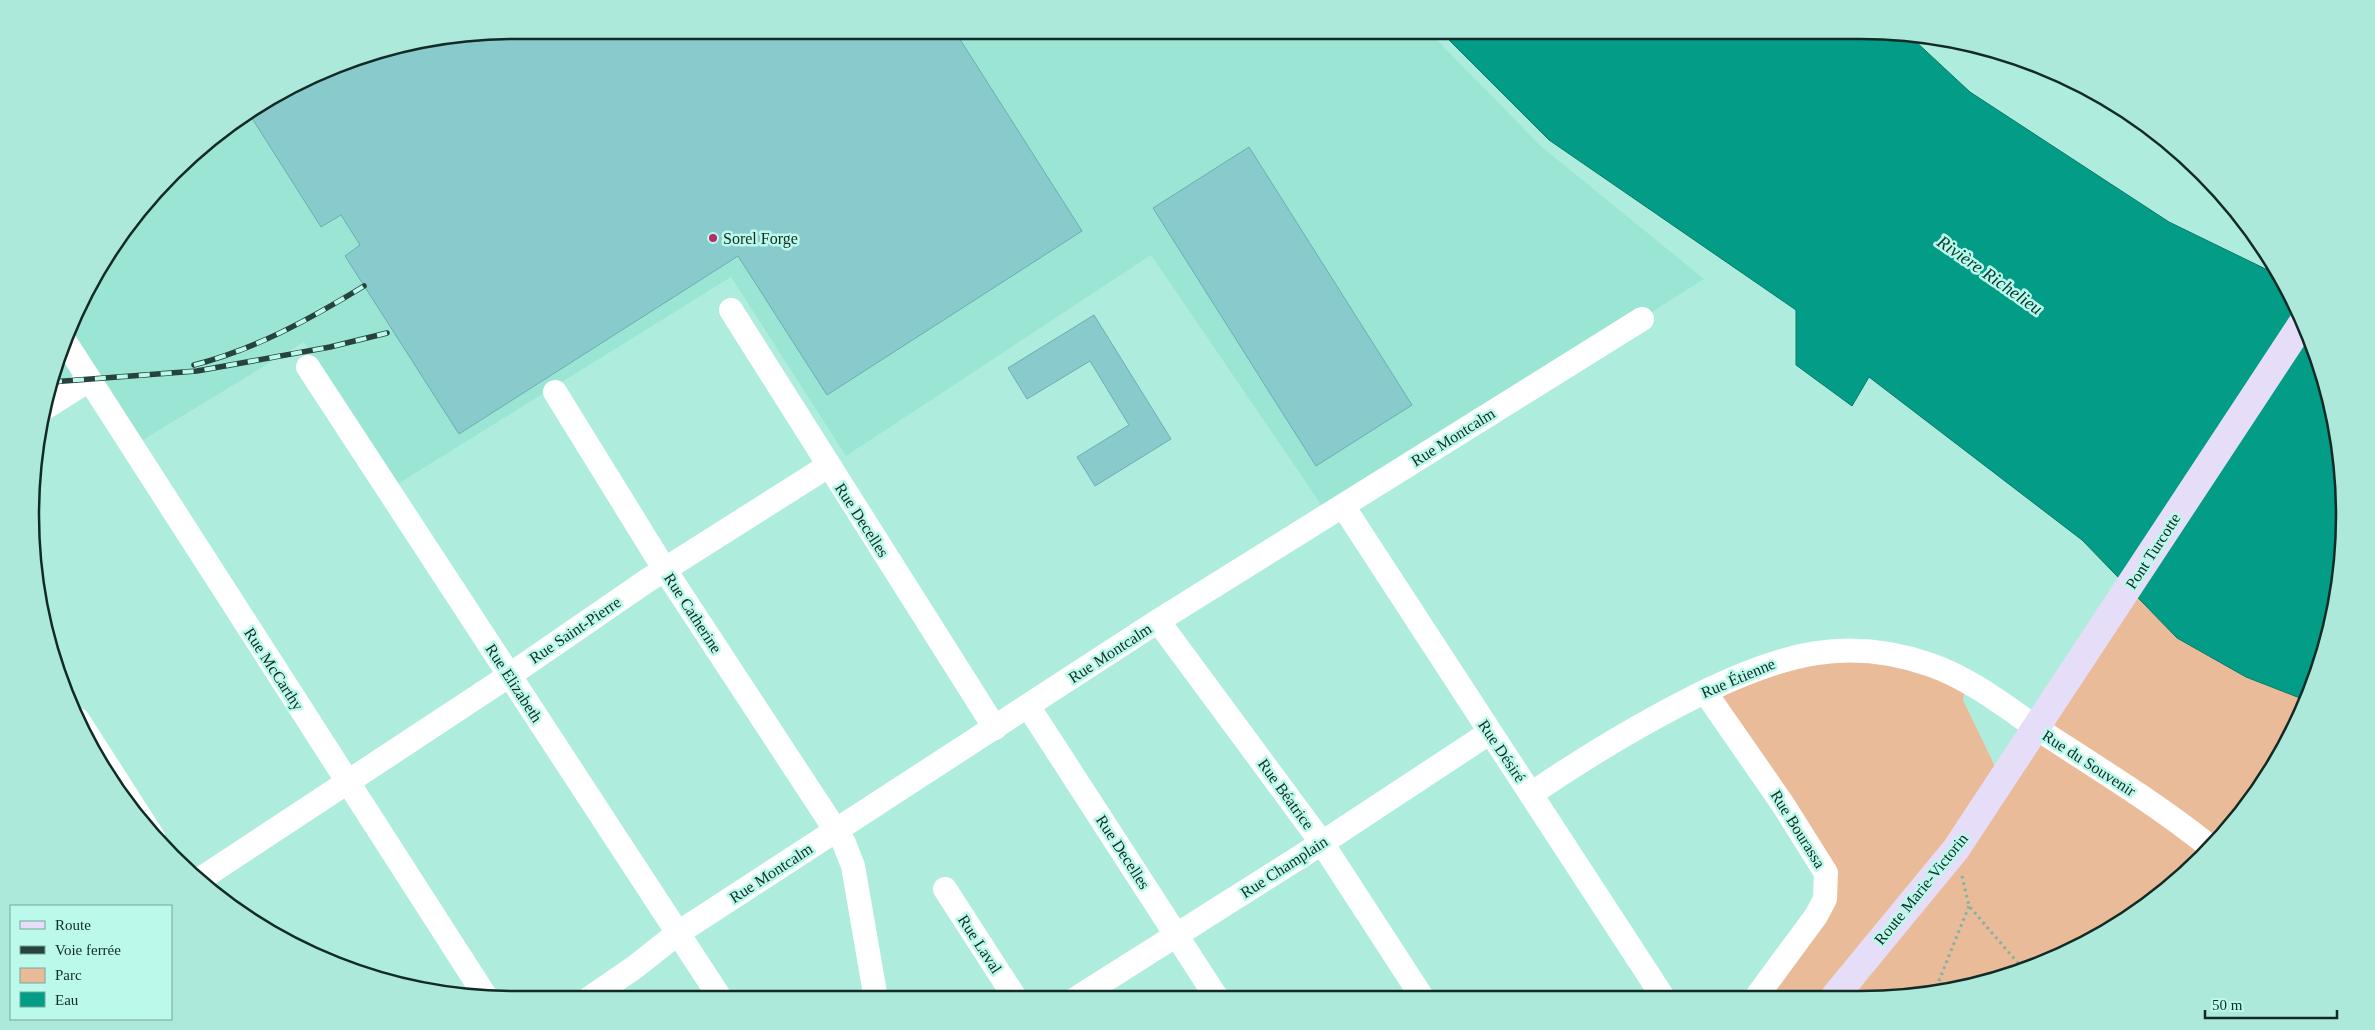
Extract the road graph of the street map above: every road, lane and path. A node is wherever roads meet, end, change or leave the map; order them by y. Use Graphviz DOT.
graph roads {
  1 [pos="731,310"];
  2 [pos="1642,319"];
  3 [pos="2298,329"];
  4 [pos="69,348"];
  5 [pos="308,367"];
  6 [pos="89,380"];
  7 [pos="555,392"];
  8 [pos="52,403"];
  9 [pos="828,466"];
  10 [pos="1343,506"];
  11 [pos="665,570"];
  12 [pos="1158,622"];
  13 [pos="510,675"];
  14 [pos="1966,682"];
  15 [pos="1705,692"];
  16 [pos="1028,706"];
  17 [pos="995,728"];
  18 [pos="1490,733"];
  19 [pos="2002,780"];
  20 [pos="347,783"];
  21 [pos="1531,794"];
  22 [pos="836,831"];
  23 [pos="1322,843"];
  24 [pos="2205,843"];
  25 [pos="1956,849"];
  26 [pos="205,876"];
  27 [pos="945,889"];
  28 [pos="1969,906"];
  29 [pos="678,933"];
  30 [pos="1177,935"];
  31 [pos="2019,964"];
  32 [pos="1937,985"];
  33 [pos="481,990"];
  34 [pos="600,991"];
  35 [pos="715,991"];
  36 [pos="875,991"];
  37 [pos="1011,991"];
  38 [pos="1088,991"];
  39 [pos="1213,991"];
  40 [pos="1418,991"];
  41 [pos="1658,991"];
  42 [pos="1761,991"];
  43 [pos="1840,991"];
  1 -- 9 [label="street, Rue Decelles"];
  2 -- 10 [label="street, Rue Montcalm"];
  3 -- 19 [label="main road, Pont Turcotte"];
  4 -- 6 [label="street, Rue McCarthy"];
  5 -- 13 [label="street, Rue Elizabeth"];
  6 -- 8 [label="street"];
  6 -- 20 [label="street, Rue McCarthy"];
  7 -- 11 [label="street, Rue Catherine"];
  9 -- 11 [label="street, Rue Saint-Pierre"];
  9 -- 17 [label="street, Rue Decelles"];
  10 -- 12 [label="street, Rue Montcalm"];
  10 -- 18 [label="street, Rue Désiré"];
  11 -- 13 [label="street, Rue Saint-Pierre"];
  11 -- 22 [label="street, Rue Catherine"];
  12 -- 16 [label="street, Rue Montcalm"];
  12 -- 23 [label="street, Rue Béatrice"];
  13 -- 20 [label="street, Rue Saint-Pierre"];
  13 -- 29 [label="street, Rue Elizabeth"];
  14 -- 15 [label="street, Rue Étienne"];
  14 -- 24 [label="street, Rue du Souvenir"];
  15 -- 21 [label="street, Rue Étienne"];
  15 -- 42 [label="street, Rue Bourassa"];
  16 -- 17 [label="street, Rue Montcalm"];
  16 -- 30 [label="street, Rue Decelles"];
  17 -- 22 [label="street, Rue Montcalm"];
  18 -- 21 [label="street, Rue Désiré"];
  18 -- 23 [label="street, Rue Champlain"];
  19 -- 25 [label="main road, Route Marie-Victorin"];
  20 -- 26 [label="street, Rue Saint-Pierre"];
  20 -- 33 [label="street, Rue McCarthy"];
  21 -- 41 [label="street, Rue Désiré"];
  22 -- 29 [label="street, Rue Montcalm"];
  22 -- 36 [label="street, Rue Catherine"];
  23 -- 30 [label="street, Rue Champlain"];
  23 -- 40 [label="street, Rue Béatrice"];
  25 -- 28 [label="path"];
  25 -- 43 [label="main road, Route Marie-Victorin"];
  27 -- 37 [label="street, Rue Laval"];
  28 -- 31 [label="path"];
  28 -- 32 [label="path"];
  29 -- 34 [label="street, Rue Montcalm"];
  29 -- 35 [label="street, Rue Elizabeth"];
  30 -- 38 [label="street, Rue Champlain"];
  30 -- 39 [label="street, Rue Decelles"];
}
